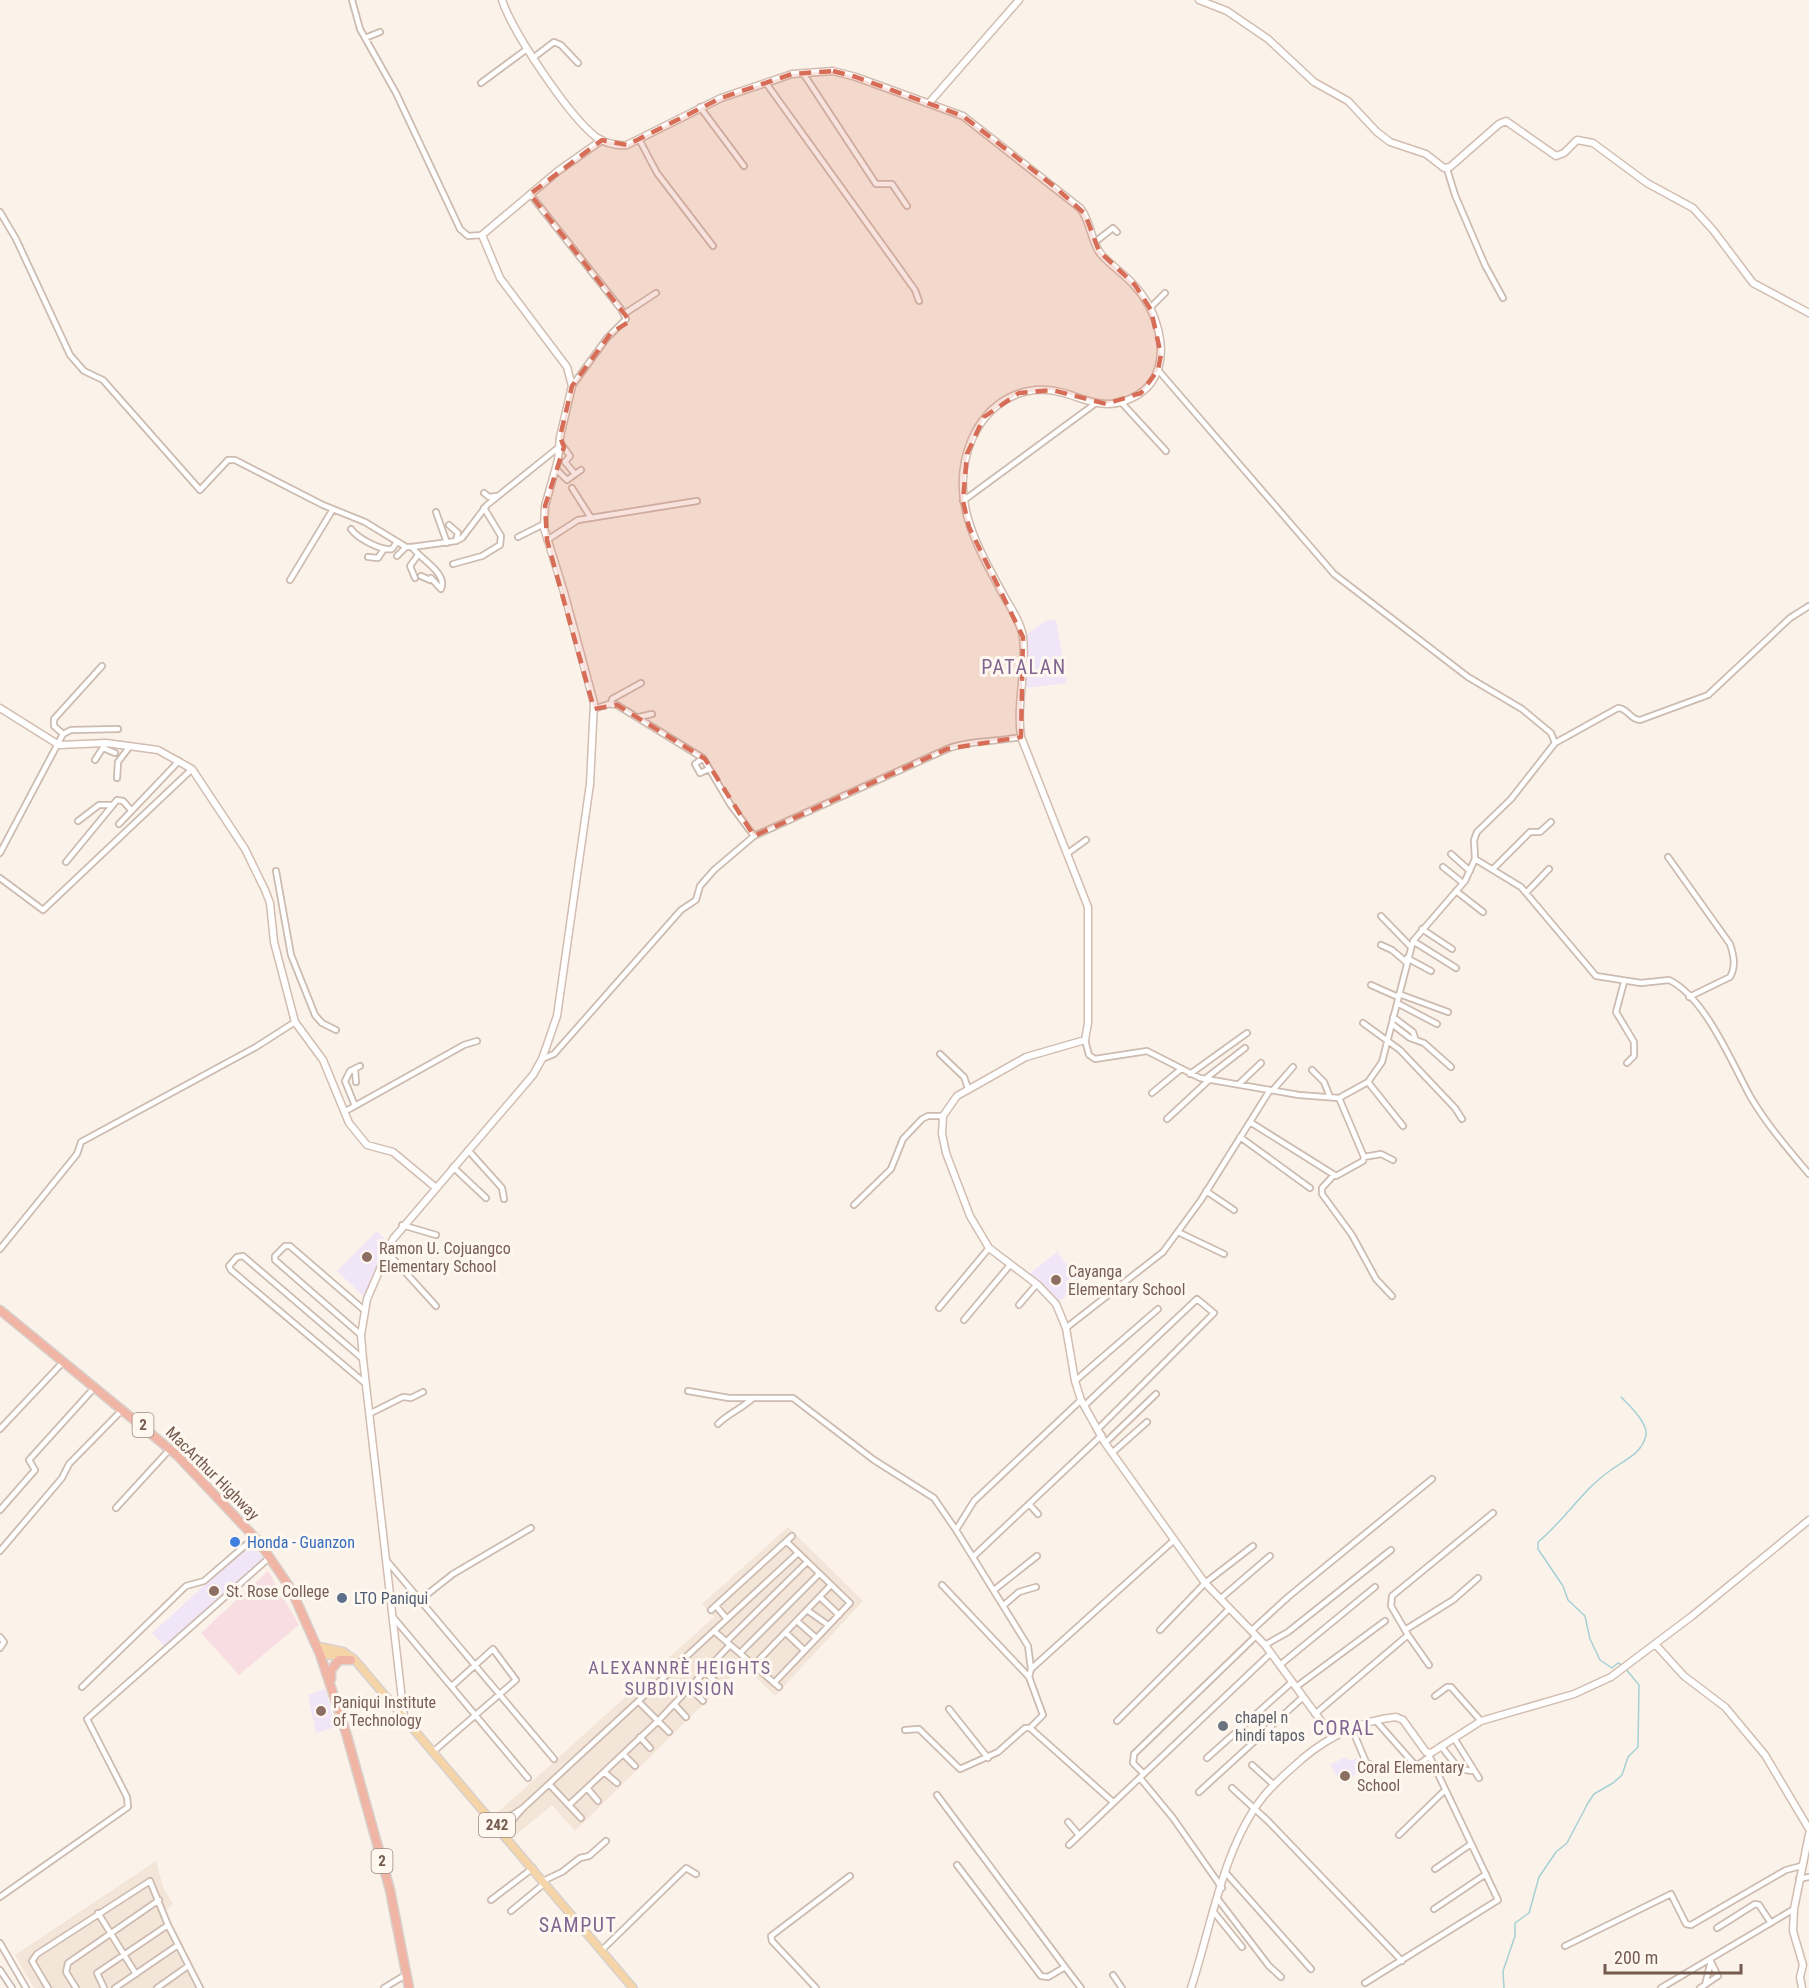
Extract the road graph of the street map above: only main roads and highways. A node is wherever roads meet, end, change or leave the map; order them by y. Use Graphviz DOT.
graph roads {
  1 [pos="0,1310"];
  2 [pos="318,1650"];
  3 [pos="354,1660"];
  4 [pos="333,1695"];
  5 [pos="409,1988"];
  6 [pos="633,1988"];
  1 -- 2 [label="highway, MacArthur Highway / 2"];
  2 -- 3 [label="main road"];
  2 -- 4 [label="highway, MacArthur Highway / 2"];
  3 -- 4 [label="highway"];
  3 -- 6 [label="main road, 242"];
  4 -- 5 [label="highway, MacArthur Highway / 2"];
}
